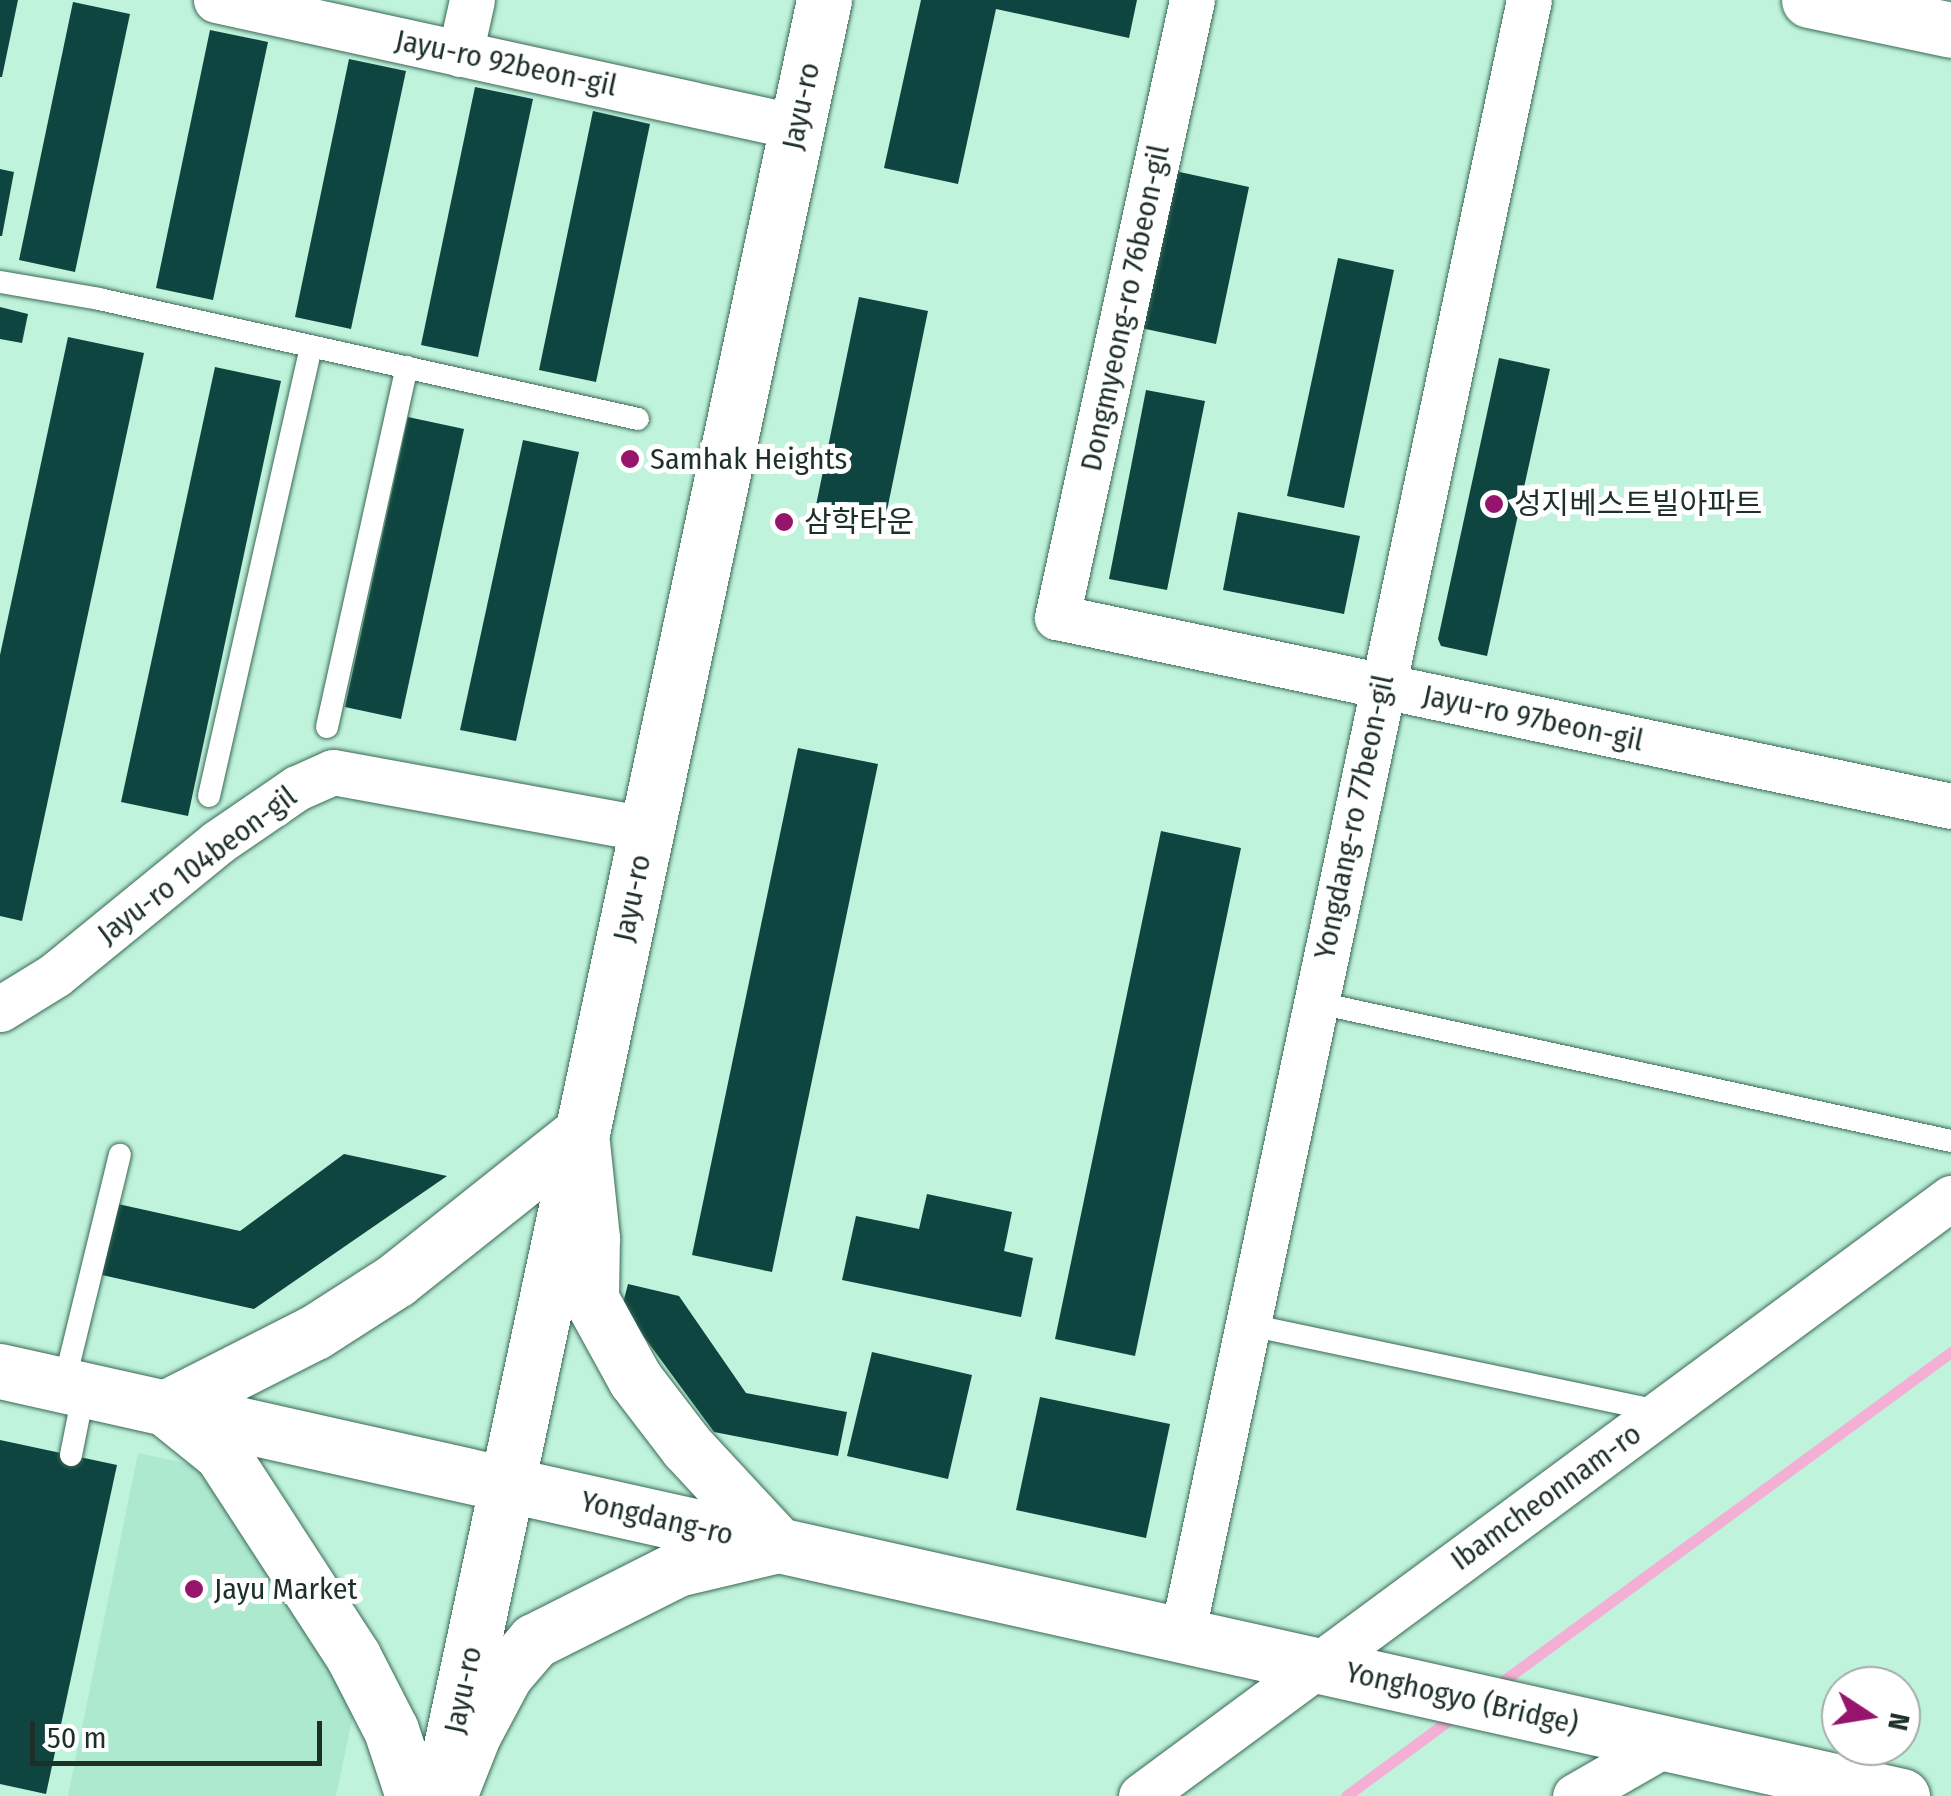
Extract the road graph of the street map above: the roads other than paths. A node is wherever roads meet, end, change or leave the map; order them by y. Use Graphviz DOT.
graph roads {
  1 [pos="216,0"];
  2 [pos="472,0"];
  3 [pos="824,0"];
  4 [pos="1192,0"];
  5 [pos="1529,0"];
  6 [pos="1808,0"];
  7 [pos="1864,6"];
  8 [pos="1951,30"];
  9 [pos="460,54"];
  10 [pos="796,127"];
  11 [pos="0,282"];
  12 [pos="311,346"];
  13 [pos="407,367"];
  14 [pos="638,419"];
  15 [pos="1057,617"];
  16 [pos="1382,686"];
  17 [pos="327,727"];
  18 [pos="209,796"];
  19 [pos="1951,806"];
  20 [pos="647,829"];
  21 [pos="1314,1002"];
  22 [pos="0,1009"];
  23 [pos="582,1133"];
  24 [pos="1951,1141"];
  25 [pos="120,1154"];
  26 [pos="1951,1198"];
  27 [pos="1246,1324"];
  28 [pos="0,1371"];
  29 [pos="74,1388"];
  30 [pos="165,1408"];
  31 [pos="1663,1412"];
  32 [pos="71,1455"];
  33 [pos="507,1484"];
  34 [pos="778,1545"];
  35 [pos="1182,1636"];
  36 [pos="1314,1665"];
  37 [pos="1667,1744"];
  38 [pos="413,1796"];
  39 [pos="440,1796"];
  40 [pos="448,1796"];
  41 [pos="1141,1796"];
  42 [pos="1574,1796"];
  43 [pos="1902,1796"];
  1 -- 9 [label="street, Jayu-ro 92beon-gil"];
  2 -- 9 [label="street"];
  3 -- 10 [label="street, Jayu-ro"];
  4 -- 15 [label="street, Dongmyeong-ro 76beon-gil"];
  5 -- 16 [label="street, Yongdang-ro 77beon-gil"];
  6 -- 7 [label="street"];
  7 -- 8 [label="street"];
  9 -- 10 [label="street, Jayu-ro 92beon-gil"];
  10 -- 20 [label="street, Jayu-ro"];
  11 -- 12 [label="lane"];
  12 -- 13 [label="lane"];
  12 -- 18 [label="lane"];
  13 -- 14 [label="lane"];
  13 -- 17 [label="lane"];
  15 -- 16 [label="street, Jayu-ro 97beon-gil"];
  16 -- 19 [label="street, Jayu-ro 97beon-gil"];
  16 -- 21 [label="street, Yongdang-ro 77beon-gil"];
  20 -- 22 [label="street, Jayu-ro 104beon-gil"];
  20 -- 23 [label="street, Jayu-ro"];
  21 -- 24 [label="lane"];
  21 -- 27 [label="street, Yongdang-ro 77beon-gil"];
  23 -- 30 [label="street"];
  23 -- 33 [label="street, Jayu-ro"];
  23 -- 34 [label="street"];
  25 -- 29 [label="lane"];
  26 -- 31 [label="street, Ibamcheonnam-ro"];
  27 -- 31 [label="lane"];
  27 -- 35 [label="street, Yongdang-ro 77beon-gil"];
  28 -- 29 [label="street, Yongdang-ro"];
  29 -- 30 [label="street, Yongdang-ro"];
  29 -- 32 [label="lane"];
  30 -- 33 [label="street, Yongdang-ro"];
  30 -- 38 [label="street"];
  31 -- 36 [label="street, Ibamcheonnam-ro"];
  33 -- 34 [label="street, Yongdang-ro"];
  33 -- 39 [label="street, Jayu-ro"];
  34 -- 35 [label="street, Yongdang-ro"];
  34 -- 40 [label="street"];
  35 -- 36 [label="street, Yongdang-ro"];
  36 -- 37 [label="street, Yonghogyo (Bridge)"];
  36 -- 41 [label="street, Ibamcheonnam-ro"];
  37 -- 42 [label="street"];
  37 -- 43 [label="street"];
}
